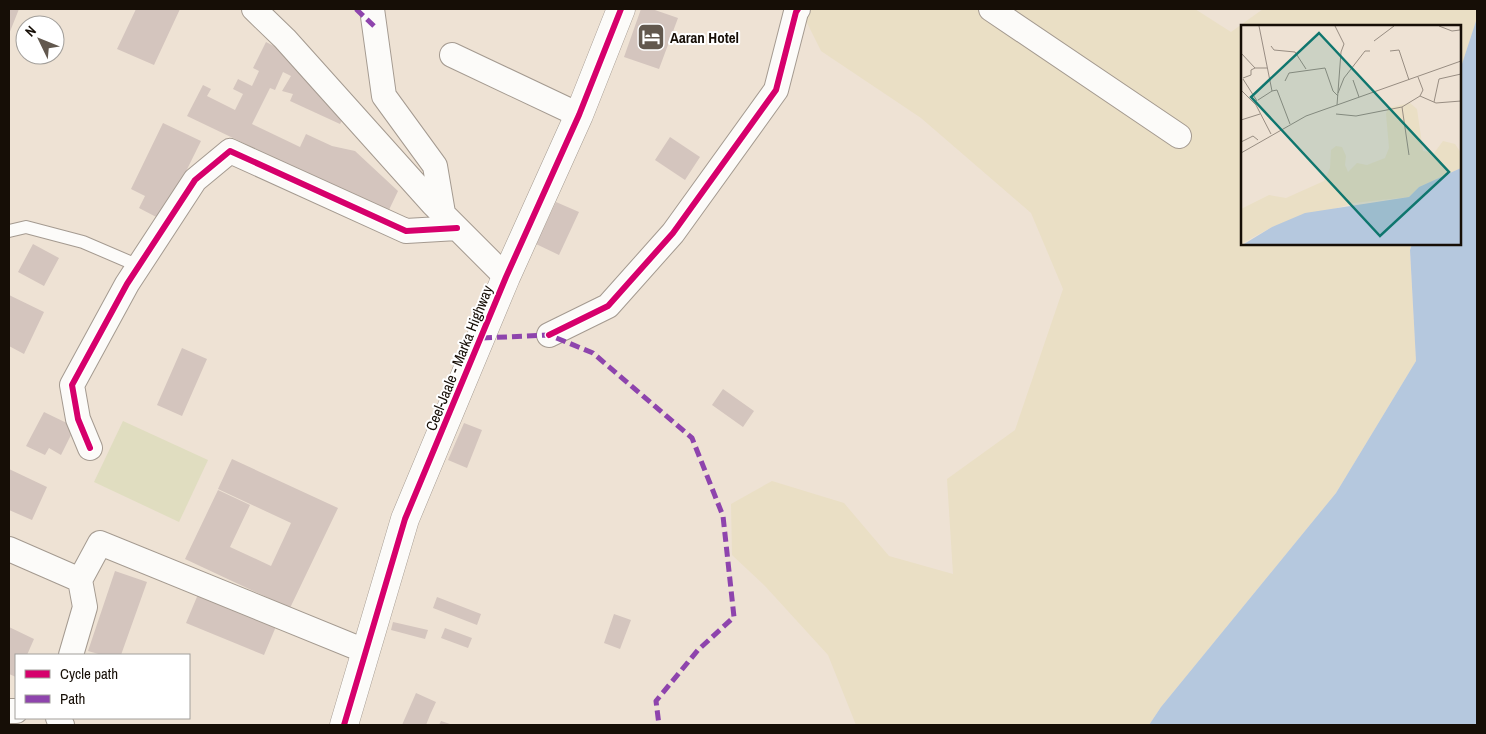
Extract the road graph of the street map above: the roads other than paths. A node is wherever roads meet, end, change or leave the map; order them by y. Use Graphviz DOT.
graph roads {
  1 [pos="254,9"];
  2 [pos="372,9"];
  3 [pos="621,9"];
  4 [pos="798,9"];
  5 [pos="991,9"];
  6 [pos="452,55"];
  7 [pos="579,115"];
  8 [pos="1179,136"];
  9 [pos="450,221"];
  10 [pos="9,231"];
  11 [pos="139,266"];
  12 [pos="506,277"];
  13 [pos="549,335"];
  14 [pos="90,448"];
  15 [pos="9,549"];
  16 [pos="80,580"];
  17 [pos="365,651"];
  18 [pos="70,654"];
  19 [pos="344,725"];
  1 -- 9 [label="street"];
  2 -- 9 [label="street"];
  3 -- 7 [label="street, Ceel-Jaale - Marka Highway"];
  4 -- 13 [label="street"];
  5 -- 8 [label="street"];
  6 -- 7 [label="street"];
  7 -- 12 [label="street, Ceel-Jaale - Marka Highway"];
  9 -- 11 [label="street"];
  9 -- 12 [label="street"];
  10 -- 11 [label="lane"];
  11 -- 14 [label="street"];
  12 -- 17 [label="street, Ceel-Jaale - Marka Highway"];
  15 -- 16 [label="street"];
  16 -- 17 [label="street"];
  16 -- 18 [label="street"];
  17 -- 19 [label="street, Ceel-Jaale - Marka Highway"];
}
